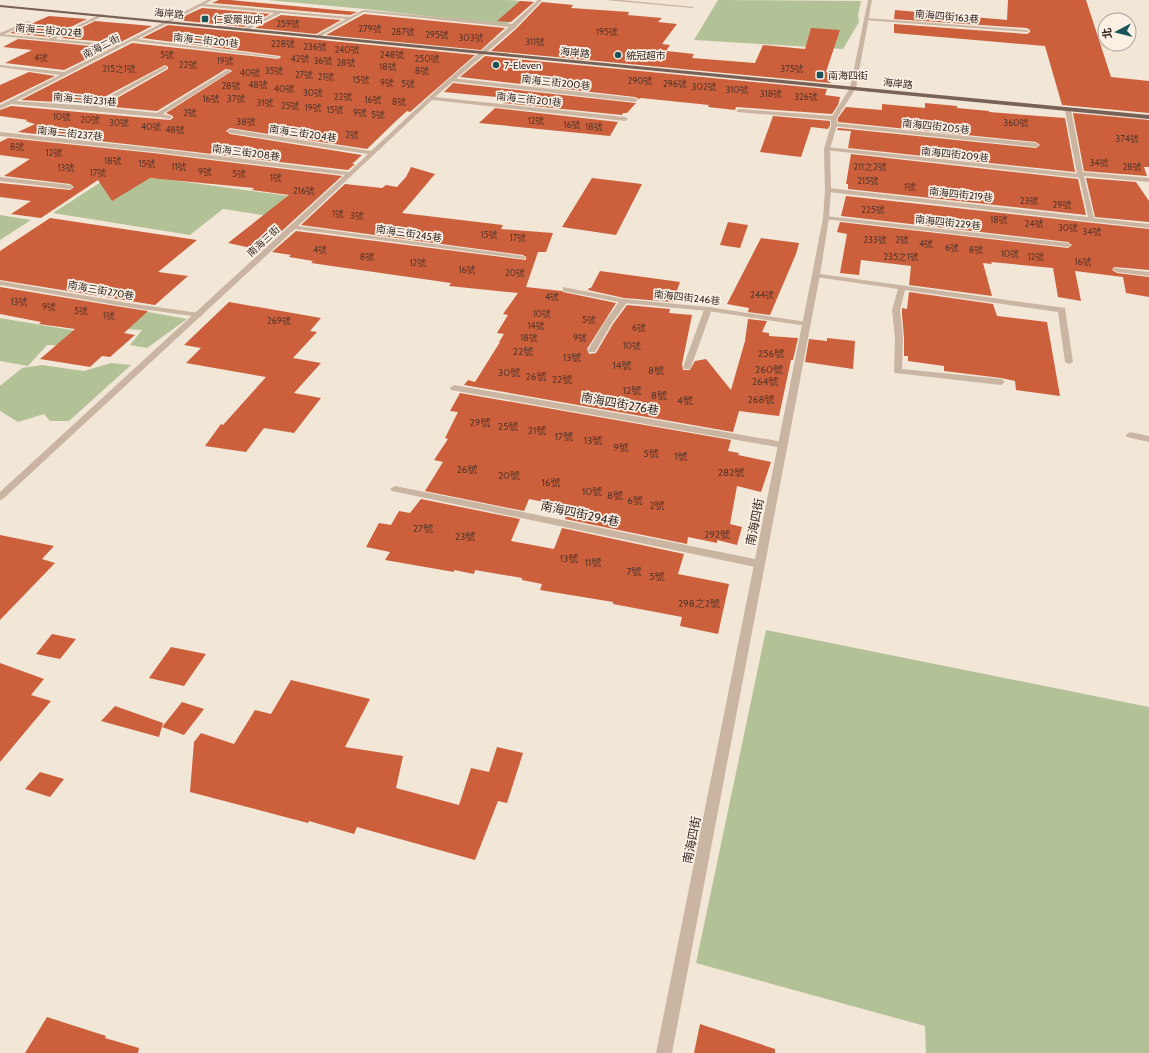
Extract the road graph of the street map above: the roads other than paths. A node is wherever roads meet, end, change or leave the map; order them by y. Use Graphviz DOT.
graph roads {
  1 [pos="210,0"];
  2 [pos="540,0"];
  3 [pos="607,0"];
  4 [pos="870,0"];
  5 [pos="201,5"];
  6 [pos="0,6"];
  7 [pos="692,7"];
  8 [pos="282,11"];
  9 [pos="103,15"];
  10 [pos="352,18"];
  11 [pos="866,19"];
  12 [pos="30,22"];
  13 [pos="167,22"];
  14 [pos="514,26"];
  15 [pos="248,29"];
  16 [pos="1027,31"];
  17 [pos="0,35"];
  18 [pos="319,36"];
  19 [pos="49,40"];
  20 [pos="132,40"];
  21 [pos="120,46"];
  22 [pos="483,52"];
  23 [pos="278,57"];
  24 [pos="0,66"];
  25 [pos="165,67"];
  26 [pos="229,71"];
  27 [pos="66,74"];
  28 [pos="451,80"];
  29 [pos="853,88"];
  30 [pos="431,98"];
  31 [pos="635,100"];
  32 [pos="10,102"];
  33 [pos="0,108"];
  34 [pos="92,108"];
  35 [pos="1068,110"];
  36 [pos="739,111"];
  37 [pos="158,115"];
  38 [pos="169,117"];
  39 [pos="1149,117"];
  40 [pos="625,119"];
  41 [pos="834,122"];
  42 [pos="230,131"];
  43 [pos="0,134"];
  44 [pos="1036,145"];
  45 [pos="139,149"];
  46 [pos="827,149"];
  47 [pos="374,153"];
  48 [pos="351,174"];
  49 [pos="1080,175"];
  50 [pos="0,179"];
  51 [pos="1149,180"];
  52 [pos="70,187"];
  53 [pos="828,190"];
  54 [pos="826,218"];
  55 [pos="1091,218"];
  56 [pos="1149,226"];
  57 [pos="293,227"];
  58 [pos="1068,245"];
  59 [pos="523,258"];
  60 [pos="1116,270"];
  61 [pos="1149,274"];
  62 [pos="816,275"];
  63 [pos="0,283"];
  64 [pos="902,287"];
  65 [pos="566,289"];
  66 [pos="624,301"];
  67 [pos="708,309"];
  68 [pos="199,315"];
  69 [pos="807,324"];
  70 [pos="592,350"];
  71 [pos="1069,362"];
  72 [pos="687,367"];
  73 [pos="1001,382"];
  74 [pos="454,388"];
  75 [pos="1130,435"];
  76 [pos="1149,439"];
  77 [pos="783,445"];
  78 [pos="395,489"];
  79 [pos="0,497"];
  80 [pos="760,564"];
  81 [pos="664,1053"];
  1 -- 5 [label="street, 南海二街"];
  2 -- 14 [label="street, 南海三街"];
  3 -- 7 [label="street"];
  4 -- 11 [label="street, 南海四街"];
  5 -- 8 [label="street"];
  5 -- 13 [label="street, 南海二街"];
  6 -- 9 [label="main road, 海岸路"];
  8 -- 10 [label="street"];
  8 -- 15 [label="street"];
  9 -- 13 [label="main road, 海岸路"];
  9 -- 19 [label="street"];
  10 -- 14 [label="street"];
  10 -- 18 [label="street"];
  11 -- 16 [label="street, 南海四街163巷"];
  11 -- 29 [label="street, 南海四街"];
  12 -- 17 [label="street"];
  13 -- 15 [label="main road, 海岸路"];
  13 -- 20 [label="street, 南海二街"];
  14 -- 22 [label="street, 南海三街"];
  15 -- 18 [label="main road, 海岸路"];
  17 -- 19 [label="street, 南海二街202巷"];
  18 -- 22 [label="main road, 海岸路"];
  19 -- 21 [label="street, 南海二街202巷"];
  20 -- 21 [label="street, 南海二街"];
  20 -- 23 [label="street, 南海二街201巷"];
  21 -- 27 [label="street, 南海二街"];
  22 -- 28 [label="street, 南海三街"];
  22 -- 29 [label="main road, 海岸路"];
  24 -- 27 [label="street"];
  25 -- 34 [label="street"];
  26 -- 37 [label="street"];
  27 -- 32 [label="street, 南海二街"];
  28 -- 30 [label="street, 南海三街"];
  28 -- 31 [label="street, 南海三街200巷"];
  29 -- 35 [label="main road, 海岸路"];
  29 -- 41 [label="street, 南海四街"];
  30 -- 40 [label="street, 南海三街201巷"];
  30 -- 47 [label="street, 南海三街"];
  32 -- 33 [label="street, 南海二街"];
  32 -- 34 [label="street, 南海二街231巷"];
  34 -- 37 [label="street, 南海二街231巷"];
  35 -- 39 [label="main road, 海岸路"];
  35 -- 49 [label="street"];
  36 -- 41 [label="street, 南海四街205巷"];
  37 -- 38 [label="street, 南海二街231巷"];
  41 -- 44 [label="street, 南海四街205巷"];
  41 -- 46 [label="street, 南海四街"];
  42 -- 47 [label="street, 南海三街204巷"];
  43 -- 45 [label="street, 南海二街237巷"];
  45 -- 48 [label="street, 南海三街208巷"];
  46 -- 49 [label="street, 南海四街209巷"];
  46 -- 53 [label="street, 南海四街"];
  47 -- 48 [label="street, 南海三街"];
  48 -- 57 [label="street, 南海三街"];
  49 -- 51 [label="street, 南海四街209巷"];
  49 -- 55 [label="street"];
  50 -- 52 [label="street"];
  53 -- 54 [label="street, 南海四街"];
  53 -- 55 [label="street, 南海四街219巷"];
  54 -- 58 [label="street, 南海四街229巷"];
  54 -- 62 [label="street, 南海四街"];
  55 -- 56 [label="street, 南海四街219巷"];
  57 -- 59 [label="street, 南海三街245巷"];
  57 -- 68 [label="street, 南海三街"];
  60 -- 61 [label="street"];
  62 -- 64 [label="street"];
  62 -- 69 [label="street, 南海四街"];
  63 -- 68 [label="street, 南海三街270巷"];
  64 -- 71 [label="street"];
  64 -- 73 [label="street"];
  65 -- 66 [label="street, 南海四街246巷"];
  66 -- 67 [label="street, 南海四街246巷"];
  66 -- 70 [label="street"];
  67 -- 69 [label="street, 南海四街246巷"];
  67 -- 72 [label="street"];
  68 -- 79 [label="street, 南海三街"];
  69 -- 77 [label="street, 南海四街"];
  74 -- 77 [label="street, 南海四街276巷"];
  75 -- 76 [label="street"];
  77 -- 80 [label="street, 南海四街"];
  78 -- 80 [label="street, 南海四街294巷"];
  80 -- 81 [label="street, 南海四街"];
}
